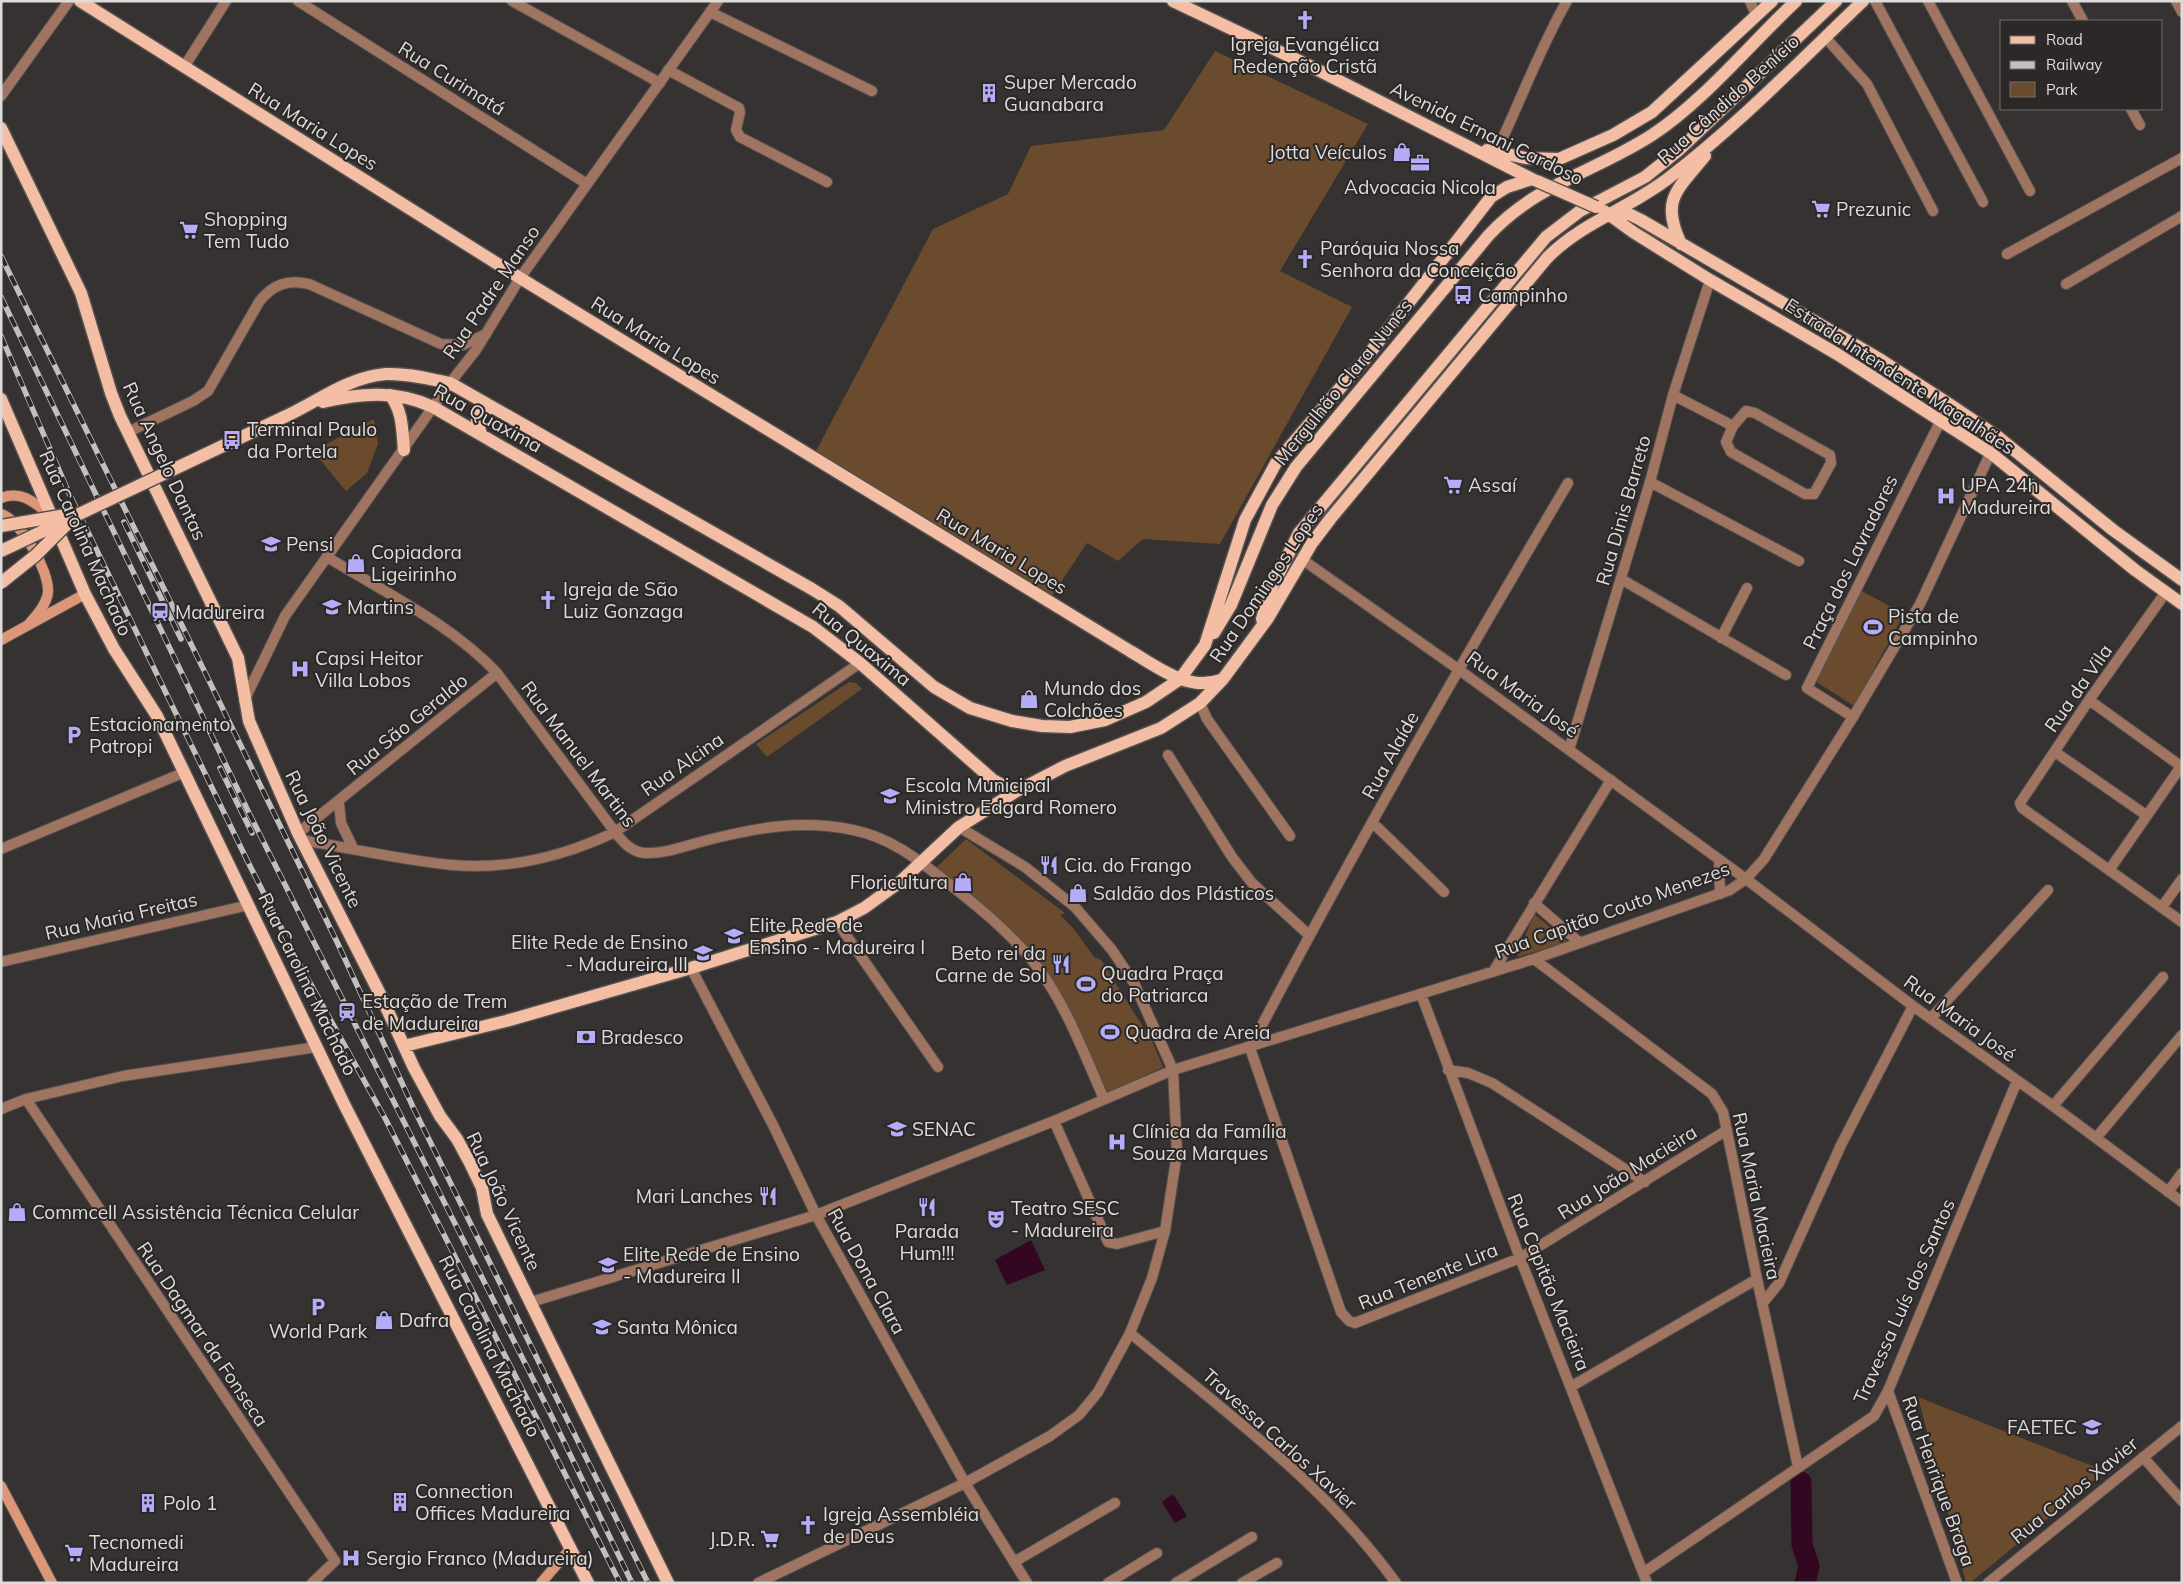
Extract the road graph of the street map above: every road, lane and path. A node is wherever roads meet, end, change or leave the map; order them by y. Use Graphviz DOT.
graph roads {
  1 [pos="69,1"];
  2 [pos="80,1"];
  3 [pos="226,1"];
  4 [pos="298,1"];
  5 [pos="512,1"];
  6 [pos="718,1"];
  7 [pos="1173,1"];
  8 [pos="1566,1"];
  9 [pos="1750,1"];
  10 [pos="1772,1"];
  11 [pos="1796,1"];
  12 [pos="1836,1"];
  13 [pos="1863,1"];
  14 [pos="1875,1"];
  15 [pos="1928,1"];
  16 [pos="2072,1"];
  17 [pos="2176,1"];
  18 [pos="710,12"];
  19 [pos="2182,12"];
  20 [pos="1756,15"];
  21 [pos="2082,20"];
  22 [pos="1826,37"];
  23 [pos="184,67"];
  24 [pos="668,70"];
  25 [pos="660,83"];
  26 [pos="872,91"];
  27 [pos="1,96"];
  28 [pos="2132,110"];
  29 [pos="2140,125"];
  30 [pos="1,128"];
  31 [pos="1504,135"];
  32 [pos="1721,137"];
  33 [pos="1470,146"];
  34 [pos="2182,158"];
  35 [pos="1534,180"];
  36 [pos="827,182"];
  37 [pos="587,184"];
  38 [pos="2030,191"];
  39 [pos="1983,202"];
  40 [pos="1596,207"];
  41 [pos="1933,211"];
  42 [pos="1610,214"];
  43 [pos="2182,216"];
  44 [pos="1681,244"];
  45 [pos="2007,254"];
  46 [pos="520,278"];
  47 [pos="1710,280"];
  48 [pos="2066,284"];
  49 [pos="487,333"];
  50 [pos="450,383"];
  51 [pos="390,395"];
  52 [pos="1673,395"];
  53 [pos="1,399"];
  54 [pos="1949,404"];
  55 [pos="309,406"];
  56 [pos="433,407"];
  57 [pos="490,407"];
  58 [pos="1940,420"];
  59 [pos="1733,426"];
  60 [pos="128,432"];
  61 [pos="481,434"];
  62 [pos="1998,437"];
  63 [pos="404,450"];
  64 [pos="1992,454"];
  65 [pos="1650,482"];
  66 [pos="1568,483"];
  67 [pos="1,498"];
  68 [pos="79,513"];
  69 [pos="1,514"];
  70 [pos="50,515"];
  71 [pos="1,526"];
  72 [pos="1,551"];
  73 [pos="327,557"];
  74 [pos="1303,560"];
  75 [pos="1799,561"];
  76 [pos="1621,579"];
  77 [pos="2182,580"];
  78 [pos="1,583"];
  79 [pos="1747,588"];
  80 [pos="2166,592"];
  81 [pos="85,594"];
  82 [pos="2182,604"];
  83 [pos="28,625"];
  84 [pos="1259,629"];
  85 [pos="1722,638"];
  86 [pos="1,640"];
  87 [pos="1205,645"];
  88 [pos="860,663"];
  89 [pos="1458,669"];
  90 [pos="496,673"];
  91 [pos="1786,675"];
  92 [pos="1180,679"];
  93 [pos="1223,679"];
  94 [pos="2089,700"];
  95 [pos="244,701"];
  96 [pos="1200,703"];
  97 [pos="1853,717"];
  98 [pos="1030,724"];
  99 [pos="1569,750"];
  100 [pos="2055,752"];
  101 [pos="1168,755"];
  102 [pos="2181,766"];
  103 [pos="185,772"];
  104 [pos="1611,780"];
  105 [pos="1015,792"];
  106 [pos="339,803"];
  107 [pos="2146,815"];
  108 [pos="1372,822"];
  109 [pos="958,827"];
  110 [pos="615,832"];
  111 [pos="1290,836"];
  112 [pos="299,837"];
  113 [pos="354,848"];
  114 [pos="1,849"];
  115 [pos="1720,860"];
  116 [pos="921,862"];
  117 [pos="2110,869"];
  118 [pos="2182,879"];
  119 [pos="1746,880"];
  120 [pos="2048,890"];
  121 [pos="1444,892"];
  122 [pos="1720,894"];
  123 [pos="1534,903"];
  124 [pos="250,905"];
  125 [pos="2162,907"];
  126 [pos="837,922"];
  127 [pos="2182,922"];
  128 [pos="1309,935"];
  129 [pos="1579,942"];
  130 [pos="1534,959"];
  131 [pos="1,962"];
  132 [pos="691,968"];
  133 [pos="1493,972"];
  134 [pos="2163,977"];
  135 [pos="1421,994"];
  136 [pos="1913,1006"];
  137 [pos="1930,1018"];
  138 [pos="2182,1035"];
  139 [pos="404,1046"];
  140 [pos="317,1047"];
  141 [pos="1250,1048"];
  142 [pos="938,1067"];
  143 [pos="1174,1070"];
  144 [pos="1448,1070"];
  145 [pos="2017,1081"];
  146 [pos="26,1098"];
  147 [pos="1104,1099"];
  148 [pos="2053,1106"];
  149 [pos="1,1109"];
  150 [pos="1054,1121"];
  151 [pos="1727,1130"];
  152 [pos="2096,1138"];
  153 [pos="2182,1173"];
  154 [pos="1645,1182"];
  155 [pos="2168,1192"];
  156 [pos="2182,1202"];
  157 [pos="816,1215"];
  158 [pos="1165,1231"];
  159 [pos="1520,1258"];
  160 [pos="1757,1280"];
  161 [pos="531,1302"];
  162 [pos="1762,1304"];
  163 [pos="1130,1333"];
  164 [pos="1572,1386"];
  165 [pos="1888,1391"];
  166 [pos="2182,1426"];
  167 [pos="2143,1457"];
  168 [pos="1798,1467"];
  169 [pos="965,1483"];
  170 [pos="1,1486"];
  171 [pos="2182,1501"];
  172 [pos="1114,1503"];
  173 [pos="1252,1537"];
  174 [pos="571,1548"];
  175 [pos="1157,1553"];
  176 [pos="1014,1562"];
  177 [pos="1277,1563"];
  178 [pos="1645,1578"];
  179 [pos="52,1583"];
  180 [pos="312,1583"];
  181 [pos="541,1583"];
  182 [pos="588,1583"];
  183 [pos="668,1583"];
  184 [pos="758,1583"];
  185 [pos="1027,1583"];
  186 [pos="1108,1583"];
  187 [pos="1176,1583"];
  188 [pos="1242,1583"];
  189 [pos="1396,1583"];
  190 [pos="1958,1583"];
  191 [pos="1988,1583"];
  1 -- 27 [label="street"];
  2 -- 23 [label="main road, Rua Maria Lopes"];
  3 -- 23 [label="street"];
  4 -- 37 [label="street, Rua Curimatá"];
  5 -- 25 [label="street"];
  6 -- 18 [label="street, Rua Padre Manso"];
  7 -- 33 [label="main road, Avenida Ernani Cardoso"];
  8 -- 31 [label="street"];
  9 -- 20 [label="street"];
  10 -- 20 [label="main road"];
  11 -- 87 [label="main road, Mergulhão Clara Nunes"];
  12 -- 84 [label="main road"];
  13 -- 22 [label="main road, Rua Cândido Benício"];
  14 -- 39 [label="street"];
  15 -- 38 [label="street"];
  16 -- 21 [label="street"];
  17 -- 19 [label="street"];
  18 -- 24 [label="street, Rua Padre Manso"];
  18 -- 26 [label="street"];
  20 -- 33 [label="main road"];
  22 -- 32 [label="main road, Rua Cândido Benício"];
  22 -- 41 [label="street"];
  23 -- 46 [label="main road, Rua Maria Lopes"];
  24 -- 25 [label="street, Rua Padre Manso"];
  24 -- 36 [label="street"];
  25 -- 37 [label="street, Rua Padre Manso"];
  28 -- 29 [label="street"];
  30 -- 60 [label="main road, Rua Angelo Dantas"];
  32 -- 42 [label="main road, Rua Cândido Benício"];
  32 -- 44 [label="main road"];
  33 -- 35 [label="main road, Avenida Ernani Cardoso"];
  34 -- 45 [label="street"];
  35 -- 40 [label="main road, Avenida Ernani Cardoso, bridge"];
  35 -- 87 [label="main road, Rua Domingos Lopes"];
  37 -- 46 [label="street, Rua Padre Manso"];
  40 -- 42 [label="main road, Estrada Intendente Magalhães"];
  42 -- 44 [label="main road, Estrada Intendente Magalhães"];
  42 -- 47 [label="main road, Estrada Intendente Magalhães"];
  42 -- 74 [label="main road, Rua Domingos Lopes"];
  43 -- 48 [label="street"];
  44 -- 54 [label="main road, Estrada Intendente Magalhães"];
  46 -- 49 [label="street, Rua Padre Manso"];
  46 -- 92 [label="main road, Rua Maria Lopes"];
  47 -- 52 [label="street, Rua Dinis Barreto"];
  47 -- 58 [label="main road, Estrada Intendente Magalhães"];
  49 -- 50 [label="street, Rua Padre Manso"];
  49 -- 60 [label="street"];
  50 -- 55 [label="main road, Rua Quaxima"];
  50 -- 56 [label="street, Rua Padre Manso"];
  50 -- 57 [label="main road, Rua Quaxima"];
  51 -- 55 [label="main road, Rua Quaxima"];
  51 -- 56 [label="main road, Rua Quaxima"];
  51 -- 63 [label="main road"];
  52 -- 59 [label="street"];
  52 -- 65 [label="street, Rua Dinis Barreto"];
  53 -- 70 [label="main road, Rua Carolina Machado"];
  54 -- 58 [label="street, Praça dos Lavradores"];
  54 -- 62 [label="main road, Estrada Intendente Magalhães"];
  55 -- 68 [label="main road, bridge"];
  56 -- 61 [label="main road, Rua Quaxima"];
  56 -- 63 [label="street, Rua Padre Manso"];
  57 -- 61 [label="main road"];
  57 -- 98 [label="main road, Rua Quaxima"];
  58 -- 64 [label="main road, Estrada Intendente Magalhães"];
  58 -- 97 [label="street, Praça dos Lavradores"];
  59 -- 59 [label="street"];
  60 -- 95 [label="main road, Rua Angelo Dantas"];
  61 -- 88 [label="main road, Rua Quaxima"];
  62 -- 64 [label="street, Rua Capitão Couto Menezes"];
  62 -- 77 [label="main road, Estrada Intendente Magalhães"];
  63 -- 73 [label="street, Rua Padre Manso"];
  64 -- 80 [label="main road, Estrada Intendente Magalhães"];
  64 -- 97 [label="street, Rua Capitão Couto Menezes"];
  65 -- 75 [label="street"];
  65 -- 76 [label="street, Rua Dinis Barreto"];
  66 -- 89 [label="street, Rua Alaíde"];
  67 -- 70 [label="main road"];
  68 -- 71 [label="main road, bridge"];
  68 -- 72 [label="main road, bridge"];
  68 -- 78 [label="main road, bridge"];
  69 -- 83 [label="main road"];
  70 -- 81 [label="main road, Rua Carolina Machado"];
  73 -- 90 [label="street, Rua Manuel Martins"];
  73 -- 95 [label="street, Rua Padre Manso"];
  74 -- 84 [label="main road, Rua Domingos Lopes"];
  74 -- 89 [label="street, Rua Maria José"];
  76 -- 85 [label="street"];
  76 -- 99 [label="street, Rua Dinis Barreto"];
  79 -- 85 [label="street"];
  80 -- 82 [label="main road, Estrada Intendente Magalhães"];
  80 -- 94 [label="street, Rua da Vila"];
  81 -- 83 [label="main road"];
  81 -- 103 [label="main road, Rua Carolina Machado"];
  83 -- 86 [label="main road"];
  84 -- 93 [label="main road, Rua Domingos Lopes"];
  85 -- 91 [label="street"];
  87 -- 92 [label="main road, Rua Domingos Lopes"];
  88 -- 105 [label="main road, Rua Quaxima"];
  88 -- 110 [label="street, Rua Alcina"];
  89 -- 99 [label="street, Rua Maria José"];
  89 -- 108 [label="street, Rua Alaíde"];
  90 -- 106 [label="street, Rua São Geraldo"];
  90 -- 110 [label="street, Rua Manuel Martins"];
  92 -- 93 [label="main road, Rua Maria Lopes"];
  92 -- 98 [label="main road, Rua Domingos Lopes"];
  93 -- 96 [label="main road, Rua Domingos Lopes"];
  94 -- 100 [label="street, Rua da Vila"];
  94 -- 102 [label="street"];
  95 -- 112 [label="main road, Rua João Vicente"];
  96 -- 105 [label="main road, Rua Domingos Lopes"];
  96 -- 111 [label="street"];
  97 -- 119 [label="street, Rua Capitão Couto Menezes"];
  99 -- 104 [label="street, Rua Maria José"];
  100 -- 107 [label="street"];
  100 -- 117 [label="street, Rua da Vila"];
  101 -- 128 [label="street"];
  102 -- 107 [label="street"];
  103 -- 114 [label="street"];
  103 -- 124 [label="main road, Rua Carolina Machado"];
  104 -- 115 [label="street, Rua Maria José"];
  104 -- 123 [label="street"];
  105 -- 109 [label="main road, Rua Domingos Lopes"];
  106 -- 112 [label="street, Rua São Geraldo"];
  106 -- 113 [label="street"];
  107 -- 117 [label="street"];
  108 -- 121 [label="street"];
  108 -- 128 [label="street, Rua Alaíde"];
  109 -- 116 [label="main road, Rua Domingos Lopes"];
  109 -- 143 [label="street"];
  110 -- 113 [label="street, Rua Alcina"];
  110 -- 116 [label="street, Rua Manuel Martins"];
  112 -- 113 [label="street, Rua Alcina"];
  112 -- 139 [label="main road, Rua João Vicente"];
  115 -- 119 [label="street, Rua Maria José"];
  115 -- 122 [label="street"];
  116 -- 126 [label="main road, Rua Domingos Lopes"];
  116 -- 147 [label="street, Rua Manuel Martins"];
  117 -- 125 [label="street"];
  118 -- 125 [label="street"];
  119 -- 122 [label="street, Rua Capitão Couto Menezes"];
  119 -- 136 [label="street, Rua Maria José"];
  120 -- 137 [label="street"];
  122 -- 129 [label="street, Rua Capitão Couto Menezes"];
  123 -- 129 [label="street"];
  123 -- 133 [label="street"];
  124 -- 131 [label="street, Rua Maria Freitas"];
  124 -- 140 [label="main road, Rua Carolina Machado"];
  125 -- 127 [label="street"];
  126 -- 132 [label="main road, Rua Domingos Lopes"];
  126 -- 142 [label="street"];
  128 -- 141 [label="street, Rua Alaíde"];
  129 -- 130 [label="street, Rua Capitão Couto Menezes"];
  130 -- 133 [label="street, Rua Capitão Couto Menezes"];
  130 -- 151 [label="street, Rua Maria Macieira"];
  132 -- 139 [label="main road, Rua Domingos Lopes"];
  132 -- 157 [label="street, Rua Dona Clara"];
  133 -- 135 [label="street, Rua Capitão Couto Menezes"];
  134 -- 148 [label="street"];
  135 -- 141 [label="street, Rua Capitão Couto Menezes"];
  135 -- 144 [label="street, Rua Capitão Macieira"];
  136 -- 137 [label="street, Rua Maria José"];
  136 -- 162 [label="street"];
  137 -- 145 [label="street, Rua Maria José"];
  138 -- 152 [label="street"];
  139 -- 161 [label="main road, Rua João Vicente"];
  140 -- 146 [label="street"];
  140 -- 174 [label="main road, Rua Carolina Machado"];
  141 -- 143 [label="street, Rua Capitão Couto Menezes"];
  141 -- 159 [label="street, Rua Tenente Lira"];
  143 -- 147 [label="street, Rua Capitão Couto Menezes"];
  143 -- 158 [label="street"];
  144 -- 154 [label="street"];
  144 -- 159 [label="street, Rua Capitão Macieira"];
  145 -- 148 [label="street, Rua Maria José"];
  145 -- 165 [label="street, Travessa Luís dos Santos"];
  146 -- 149 [label="street"];
  146 -- 180 [label="street, Rua Dagmar da Fonseca"];
  147 -- 150 [label="street, Rua Capitão Couto Menezes"];
  148 -- 152 [label="street, Rua Maria José"];
  150 -- 157 [label="street, Rua Capitão Couto Menezes"];
  150 -- 158 [label="street"];
  151 -- 154 [label="street, Rua João Macieira"];
  151 -- 160 [label="street, Rua Maria Macieira"];
  152 -- 155 [label="street, Rua Maria José"];
  153 -- 155 [label="street"];
  154 -- 159 [label="street, Rua João Macieira"];
  155 -- 156 [label="street, Rua Maria José"];
  157 -- 161 [label="street, Rua Capitão Couto Menezes"];
  157 -- 169 [label="street, Rua Dona Clara"];
  158 -- 163 [label="street"];
  159 -- 164 [label="street, Rua Capitão Macieira"];
  160 -- 162 [label="street, Rua Maria Macieira"];
  160 -- 164 [label="street"];
  161 -- 183 [label="main road, Rua João Vicente"];
  162 -- 168 [label="street, Rua Maria Macieira"];
  163 -- 169 [label="street"];
  163 -- 189 [label="street, Travessa Carlos Xavier"];
  164 -- 178 [label="street, Rua Capitão Macieira"];
  165 -- 168 [label="street, Travessa Luís dos Santos"];
  165 -- 190 [label="street, Rua Henrique Braga"];
  166 -- 167 [label="street, Rua Carlos Xavier"];
  167 -- 171 [label="street"];
  167 -- 191 [label="street, Rua Carlos Xavier"];
  168 -- 178 [label="street, Travessa Luís dos Santos"];
  169 -- 176 [label="street, Rua Dona Clara"];
  169 -- 184 [label="street"];
  170 -- 179 [label="main road"];
  172 -- 176 [label="street"];
  173 -- 187 [label="street"];
  174 -- 181 [label="main road"];
  174 -- 182 [label="main road, Rua Carolina Machado"];
  175 -- 186 [label="street"];
  176 -- 185 [label="street, Rua Dona Clara"];
  177 -- 188 [label="street"];
}
